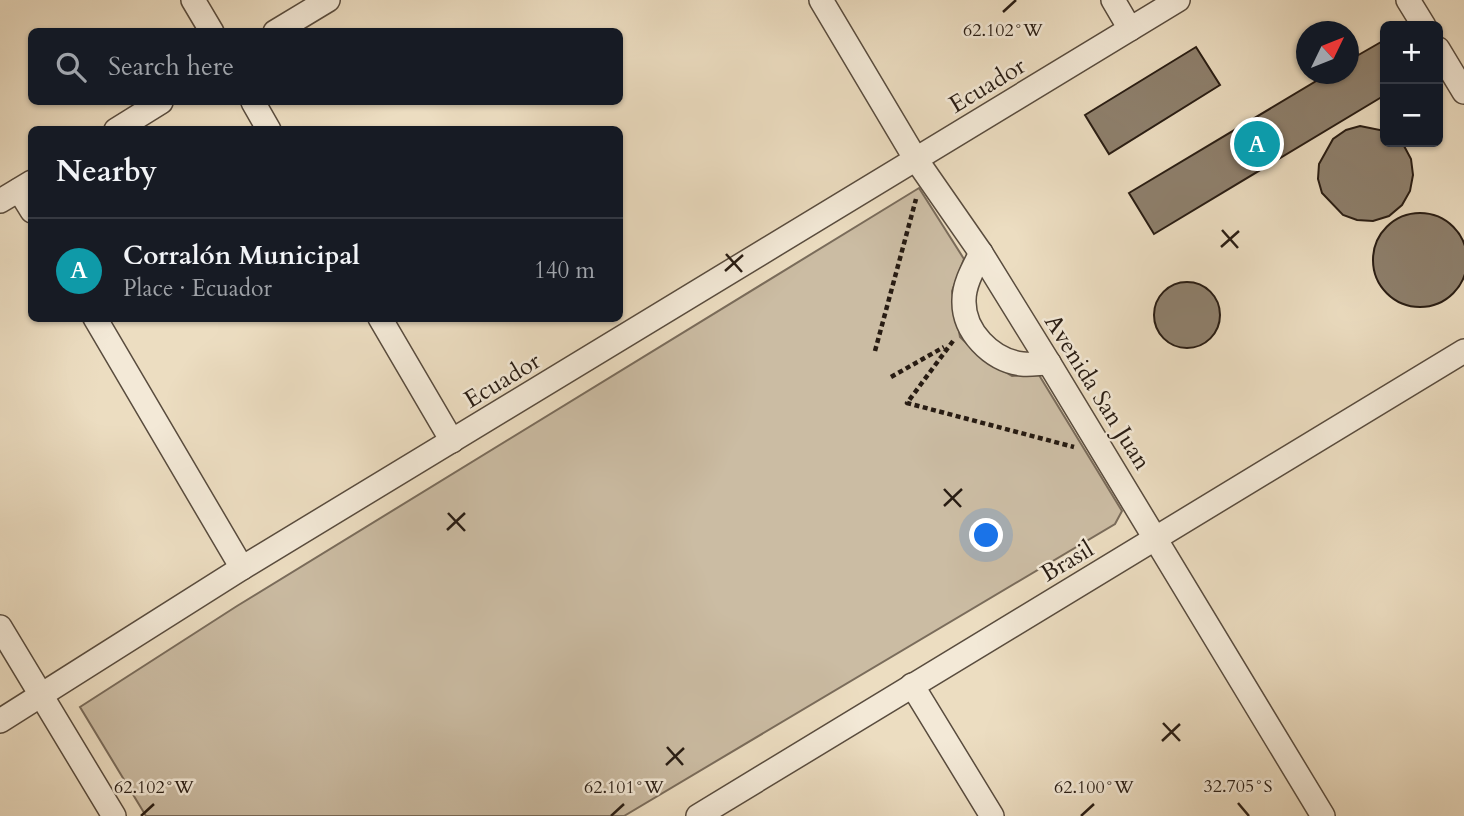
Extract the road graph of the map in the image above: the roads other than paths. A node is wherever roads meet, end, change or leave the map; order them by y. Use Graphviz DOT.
graph roads {
  1 [pos="193,0"];
  2 [pos="328,0"];
  3 [pos="821,0"];
  4 [pos="1113,0"];
  5 [pos="1178,0"];
  6 [pos="1408,0"];
  7 [pos="1421,21"];
  8 [pos="210,28"];
  9 [pos="282,28"];
  10 [pos="1130,30"];
  11 [pos="1443,57"];
  12 [pos="1464,92"];
  13 [pos="156,105"];
  14 [pos="255,105"];
  15 [pos="122,126"];
  16 [pos="267,126"];
  17 [pos="915,158"];
  18 [pos="17,191"];
  19 [pos="28,206"];
  20 [pos="981,253"];
  21 [pos="97,322"];
  22 [pos="382,322"];
  23 [pos="1464,351"];
  24 [pos="1049,363"];
  25 [pos="452,441"];
  26 [pos="1157,537"];
  27 [pos="242,568"];
  28 [pos="0,627"];
  29 [pos="912,685"];
  30 [pos="42,696"];
  31 [pos="0,721"];
  32 [pos="114,816"];
  33 [pos="698,816"];
  34 [pos="992,816"];
  35 [pos="1323,816"];
  1 -- 8 [label="street"];
  2 -- 9 [label="street"];
  3 -- 17 [label="street, Avenida San Juan"];
  4 -- 10 [label="street"];
  5 -- 10 [label="street, Ecuador"];
  6 -- 7 [label="street"];
  10 -- 17 [label="street, Ecuador"];
  11 -- 12 [label="street"];
  13 -- 15 [label="street"];
  14 -- 16 [label="street"];
  17 -- 20 [label="street, Avenida San Juan"];
  17 -- 25 [label="street, Ecuador"];
  18 -- 19 [label="street"];
  20 -- 24 [label="street, Avenida San Juan"];
  20 -- 24 [label="street"];
  21 -- 27 [label="street"];
  22 -- 25 [label="street"];
  23 -- 26 [label="street, Brasil"];
  24 -- 26 [label="street, Avenida San Juan"];
  25 -- 27 [label="street, Ecuador"];
  26 -- 29 [label="street, Brasil"];
  26 -- 35 [label="street, Avenida San Juan"];
  27 -- 30 [label="street, Ecuador"];
  28 -- 30 [label="street"];
  29 -- 33 [label="street, Brasil"];
  29 -- 34 [label="street"];
  30 -- 31 [label="street, Ecuador"];
  30 -- 32 [label="street"];
}
